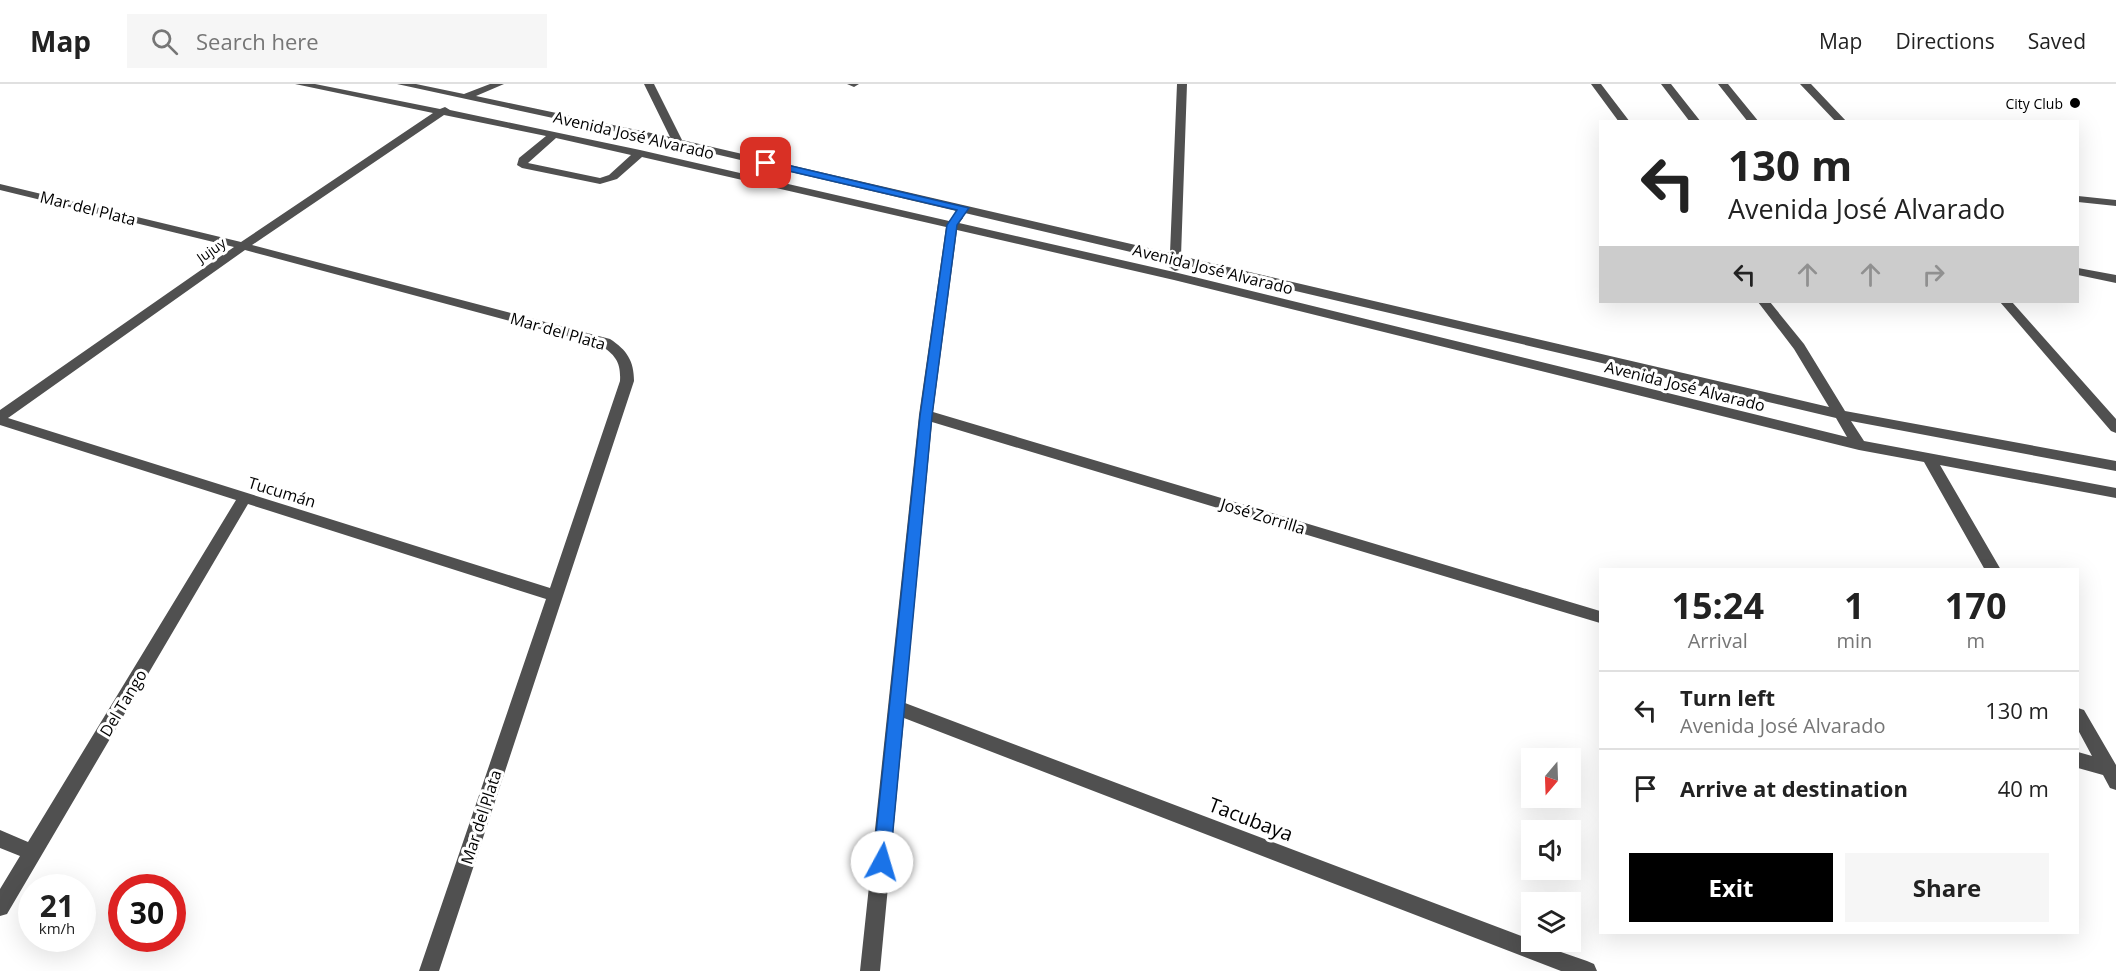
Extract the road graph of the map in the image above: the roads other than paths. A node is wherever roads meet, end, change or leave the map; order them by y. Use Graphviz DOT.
graph roads {
  1 [pos="300,84"];
  2 [pos="402,84"];
  3 [pos="499,84"];
  4 [pos="649,84"];
  5 [pos="1182,84"];
  6 [pos="1596,84"];
  7 [pos="1666,84"];
  8 [pos="1723,84"];
  9 [pos="1805,84"];
  10 [pos="467,96"];
  11 [pos="441,112"];
  12 [pos="1623,120"];
  13 [pos="1694,120"];
  14 [pos="1752,120"];
  15 [pos="1840,120"];
  16 [pos="554,134"];
  17 [pos="678,142"];
  18 [pos="640,153"];
  19 [pos="686,164"];
  20 [pos="0,187"];
  21 [pos="2079,199"];
  22 [pos="2116,203"];
  23 [pos="964,208"];
  24 [pos="952,225"];
  25 [pos="243,246"];
  26 [pos="1176,257"];
  27 [pos="2079,272"];
  28 [pos="1174,276"];
  29 [pos="2116,279"];
  30 [pos="1765,303"];
  31 [pos="2007,303"];
  32 [pos="1843,415"];
  33 [pos="926,416"];
  34 [pos="0,418"];
  35 [pos="2116,428"];
  36 [pos="1859,445"];
  37 [pos="1930,460"];
  38 [pos="2116,466"];
  39 [pos="2116,493"];
  40 [pos="244,499"];
  41 [pos="1992,568"];
  42 [pos="554,595"];
  43 [pos="1599,617"];
  44 [pos="898,708"];
  45 [pos="2079,717"];
  46 [pos="2079,760"];
  47 [pos="2112,776"];
  48 [pos="0,839"];
  49 [pos="33,853"];
  50 [pos="0,907"];
  51 [pos="429,971"];
  52 [pos="870,971"];
  53 [pos="1587,971"];
  1 -- 11 [label="street, Avenida José Alvarado"];
  2 -- 10 [label="street, Avenida José Alvarado"];
  3 -- 10 [label="street, Jujuy"];
  4 -- 17 [label="street"];
  5 -- 26 [label="street"];
  6 -- 12 [label="street"];
  7 -- 13 [label="street"];
  8 -- 14 [label="street"];
  9 -- 15 [label="street"];
  10 -- 11 [label="street, Jujuy"];
  10 -- 17 [label="street, Avenida José Alvarado"];
  11 -- 16 [label="street, Avenida José Alvarado"];
  11 -- 25 [label="street, Jujuy"];
  16 -- 18 [label="street, Avenida José Alvarado"];
  16 -- 18 [label="street"];
  17 -- 19 [label="street"];
  17 -- 23 [label="street, Avenida José Alvarado"];
  18 -- 19 [label="street, Avenida José Alvarado"];
  19 -- 24 [label="street, Avenida José Alvarado"];
  20 -- 25 [label="street, Mar del Plata"];
  21 -- 22 [label="street"];
  23 -- 24 [label="street"];
  23 -- 26 [label="street, Avenida José Alvarado"];
  24 -- 28 [label="street, Avenida José Alvarado"];
  24 -- 33 [label="street"];
  25 -- 34 [label="street, Jujuy"];
  25 -- 42 [label="street, Mar del Plata"];
  26 -- 28 [label="street"];
  26 -- 32 [label="street, Avenida José Alvarado"];
  27 -- 29 [label="street"];
  28 -- 36 [label="street, Avenida José Alvarado"];
  30 -- 32 [label="street"];
  31 -- 35 [label="street"];
  32 -- 36 [label="street"];
  32 -- 38 [label="street, Avenida José Alvarado"];
  33 -- 43 [label="street, José Zorrilla"];
  33 -- 44 [label="street"];
  34 -- 40 [label="street, Tucumán"];
  36 -- 37 [label="street, Avenida José Alvarado"];
  37 -- 39 [label="street, Avenida José Alvarado"];
  37 -- 41 [label="street"];
  40 -- 42 [label="street, Tucumán"];
  40 -- 49 [label="street, Del Tango"];
  42 -- 51 [label="street, Mar del Plata"];
  44 -- 52 [label="street"];
  44 -- 53 [label="street, Tacubaya"];
  45 -- 47 [label="street"];
  46 -- 47 [label="street"];
  48 -- 49 [label="street"];
  49 -- 50 [label="street, Del Tango"];
}
